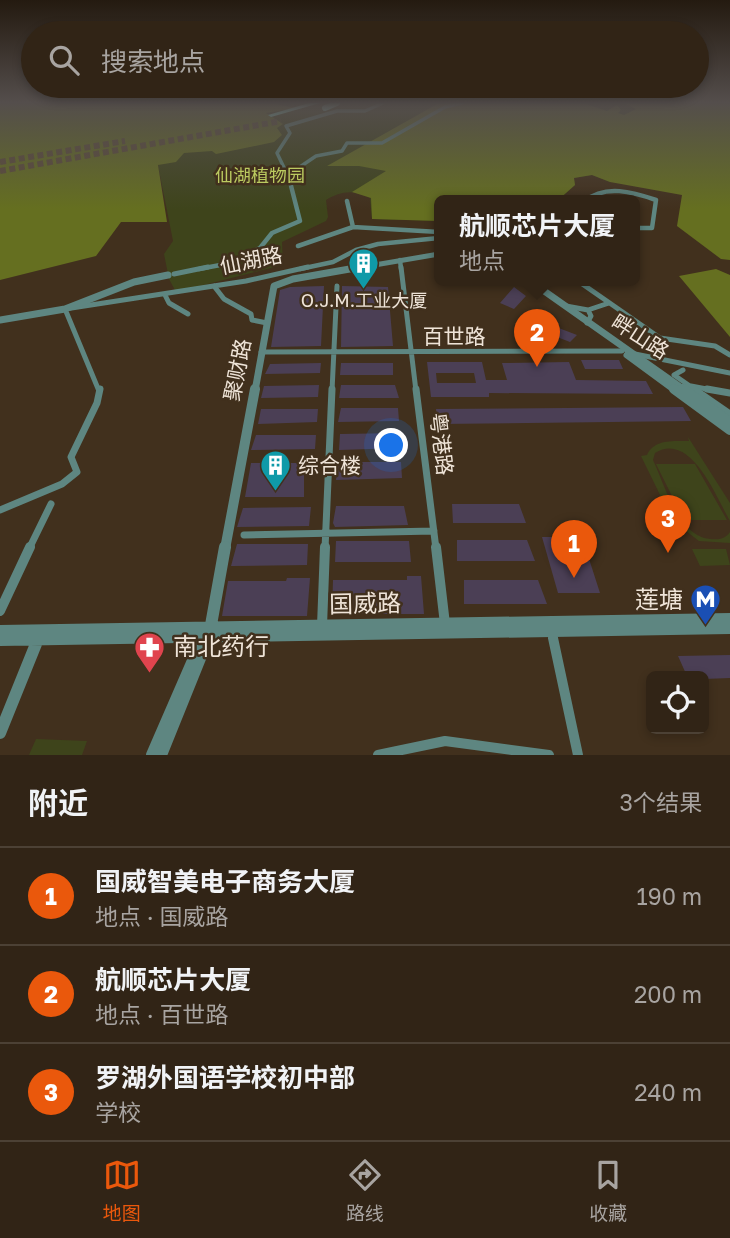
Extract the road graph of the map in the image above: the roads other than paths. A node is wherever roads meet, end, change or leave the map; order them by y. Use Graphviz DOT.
graph roads {
  1 [pos="289,138"];
  2 [pos="390,138"];
  3 [pos="288,175"];
  4 [pos="591,195"];
  5 [pos="631,195"];
  6 [pos="640,197"];
  7 [pos="347,201"];
  8 [pos="353,227"];
  9 [pos="640,228"];
  10 [pos="434,232"];
  11 [pos="434,238"];
  12 [pos="298,246"];
  13 [pos="434,255"];
  14 [pos="400,260"];
  15 [pos="171,274"];
  16 [pos="214,286"];
  17 [pos="337,286"];
  18 [pos="537,286"];
  19 [pos="585,286"];
  20 [pos="165,295"];
  21 [pos="609,303"];
  22 [pos="564,306"];
  23 [pos="65,309"];
  24 [pos="587,310"];
  25 [pos="188,314"];
  26 [pos="0,320"];
  27 [pos="267,323"];
  28 [pos="587,323"];
  29 [pos="334,351"];
  30 [pos="622,351"];
  31 [pos="261,352"];
  32 [pos="412,353"];
  33 [pos="633,353"];
  34 [pos="730,355"];
  35 [pos="730,363"];
  36 [pos="682,370"];
  37 [pos="729,373"];
  38 [pos="689,386"];
  39 [pos="730,393"];
  40 [pos="730,414"];
  41 [pos="730,422"];
  42 [pos="730,430"];
  43 [pos="51,504"];
  44 [pos="0,510"];
  45 [pos="434,531"];
  46 [pos="326,534"];
  47 [pos="244,535"];
  48 [pos="0,611"];
  49 [pos="730,618"];
  50 [pos="322,625"];
  51 [pos="445,628"];
  52 [pos="730,628"];
  53 [pos="0,631"];
  54 [pos="207,633"];
  55 [pos="552,638"];
  56 [pos="38,639"];
  57 [pos="0,640"];
  58 [pos="0,733"];
  59 [pos="152,755"];
  60 [pos="161,755"];
  61 [pos="378,755"];
  62 [pos="549,755"];
  63 [pos="578,755"];
  1 -- 3 [label="street"];
  2 -- 3 [label="street"];
  3 -- 15 [label="street"];
  4 -- 5 [label="street"];
  6 -- 9 [label="street"];
  7 -- 8 [label="street"];
  8 -- 10 [label="street"];
  8 -- 12 [label="street"];
  11 -- 16 [label="street, 仙湖路"];
  13 -- 14 [label="street, 聚财路"];
  14 -- 27 [label="street, 聚财路"];
  14 -- 32 [label="street, 粤港路"];
  15 -- 23 [label="street, 仙湖路"];
  16 -- 20 [label="street, 仙湖路"];
  16 -- 27 [label="street"];
  17 -- 29 [label="street"];
  18 -- 22 [label="street, 畔山路"];
  19 -- 21 [label="street"];
  20 -- 23 [label="street, 仙湖路"];
  20 -- 25 [label="street"];
  21 -- 24 [label="street"];
  21 -- 34 [label="street"];
  22 -- 24 [label="street"];
  22 -- 28 [label="street, 畔山路"];
  23 -- 26 [label="street, 仙湖路"];
  23 -- 44 [label="street"];
  24 -- 28 [label="street"];
  27 -- 31 [label="street, 聚财路"];
  28 -- 33 [label="street, 畔山路"];
  29 -- 31 [label="street, 百世路"];
  29 -- 32 [label="street, 百世路"];
  29 -- 46 [label="street"];
  30 -- 32 [label="street, 百世路"];
  30 -- 42 [label="street, 畔山路"];
  31 -- 54 [label="street, 聚财路"];
  32 -- 45 [label="street, 粤港路"];
  33 -- 37 [label="street"];
  33 -- 41 [label="street, 畔山路"];
  35 -- 37 [label="street"];
  36 -- 38 [label="street"];
  38 -- 39 [label="street"];
  38 -- 40 [label="street"];
  43 -- 48 [label="street"];
  45 -- 46 [label="street"];
  45 -- 51 [label="street, 粤港路"];
  46 -- 47 [label="street"];
  46 -- 50 [label="street"];
  49 -- 51 [label="street, 国威路"];
  50 -- 51 [label="street, 国威路"];
  50 -- 54 [label="street, 国威路"];
  51 -- 52 [label="street, 国威路"];
  51 -- 54 [label="street, 国威路"];
  53 -- 54 [label="street, 国威路"];
  54 -- 56 [label="street, 国威路"];
  54 -- 59 [label="street, 聚财路"];
  54 -- 60 [label="street, 聚财路"];
  55 -- 63 [label="street"];
  56 -- 57 [label="street, 国威路"];
  56 -- 58 [label="street"];
  61 -- 62 [label="street"];
}
